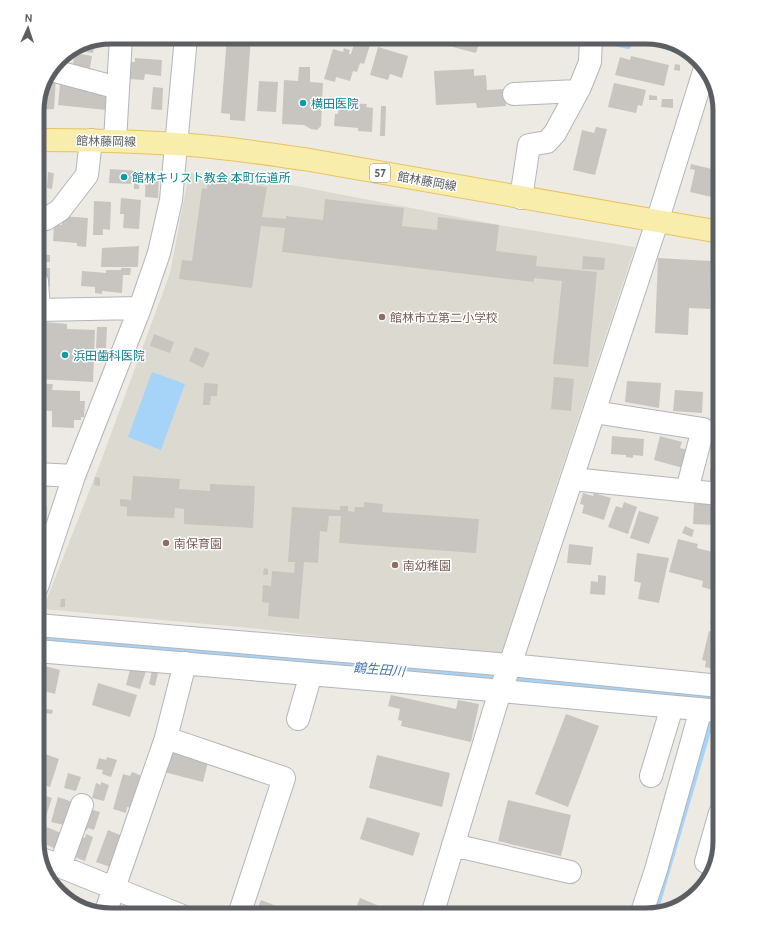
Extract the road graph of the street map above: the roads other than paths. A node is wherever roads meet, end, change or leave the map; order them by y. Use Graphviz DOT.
graph roads {
  1 [pos="121,44"];
  2 [pos="185,44"];
  3 [pos="591,44"];
  4 [pos="57,72"];
  5 [pos="703,75"];
  6 [pos="118,88"];
  7 [pos="577,91"];
  8 [pos="514,94"];
  9 [pos="44,140"];
  10 [pos="91,140"];
  11 [pos="115,140"];
  12 [pos="175,144"];
  13 [pos="521,198"];
  14 [pos="44,219"];
  15 [pos="657,222"];
  16 [pos="713,231"];
  17 [pos="140,308"];
  18 [pos="44,310"];
  19 [pos="594,412"];
  20 [pos="44,474"];
  21 [pos="74,476"];
  22 [pos="572,479"];
  23 [pos="687,490"];
  24 [pos="713,493"];
  25 [pos="44,566"];
  26 [pos="44,626"];
  27 [pos="44,652"];
  28 [pos="184,663"];
  29 [pos="311,674"];
  30 [pos="505,679"];
  31 [pos="713,686"];
  32 [pos="672,707"];
  33 [pos="711,710"];
  34 [pos="298,719"];
  35 [pos="166,738"];
  36 [pos="651,776"];
  37 [pos="82,805"];
  38 [pos="713,838"];
  39 [pos="453,845"];
  40 [pos="51,862"];
  41 [pos="706,862"];
  42 [pos="570,872"];
  43 [pos="115,888"];
  44 [pos="107,908"];
  45 [pos="163,908"];
  46 [pos="241,908"];
  47 [pos="434,908"];
  48 [pos="643,908"];
  1 -- 6 [label="street"];
  2 -- 12 [label="street"];
  3 -- 7 [label="street"];
  4 -- 6 [label="street"];
  5 -- 15 [label="street"];
  6 -- 11 [label="street"];
  7 -- 8 [label="street"];
  7 -- 13 [label="street"];
  9 -- 10 [label="main road, 館林藤岡線 / 57"];
  10 -- 11 [label="main road, 館林藤岡線 / 57"];
  10 -- 14 [label="street"];
  11 -- 12 [label="main road, 館林藤岡線 / 57"];
  12 -- 13 [label="main road, 館林藤岡線 / 57"];
  12 -- 17 [label="street"];
  13 -- 15 [label="main road, 館林藤岡線 / 57"];
  15 -- 16 [label="main road, 館林藤岡線 / 57"];
  15 -- 19 [label="street"];
  17 -- 18 [label="street"];
  17 -- 21 [label="street"];
  19 -- 22 [label="street"];
  19 -- 23 [label="street"];
  20 -- 21 [label="street"];
  21 -- 25 [label="street"];
  22 -- 23 [label="street"];
  22 -- 30 [label="street"];
  23 -- 24 [label="street"];
  26 -- 30 [label="street"];
  27 -- 28 [label="street"];
  28 -- 29 [label="street"];
  28 -- 35 [label="street"];
  29 -- 30 [label="street"];
  29 -- 34 [label="street"];
  30 -- 31 [label="street"];
  30 -- 32 [label="street"];
  30 -- 39 [label="street"];
  32 -- 33 [label="street"];
  32 -- 36 [label="street"];
  33 -- 48 [label="street"];
  35 -- 43 [label="street"];
  35 -- 46 [label="street"];
  37 -- 40 [label="street"];
  38 -- 41 [label="street"];
  39 -- 42 [label="street"];
  39 -- 47 [label="street"];
  40 -- 43 [label="street"];
  43 -- 44 [label="street"];
  43 -- 45 [label="street"];
}
